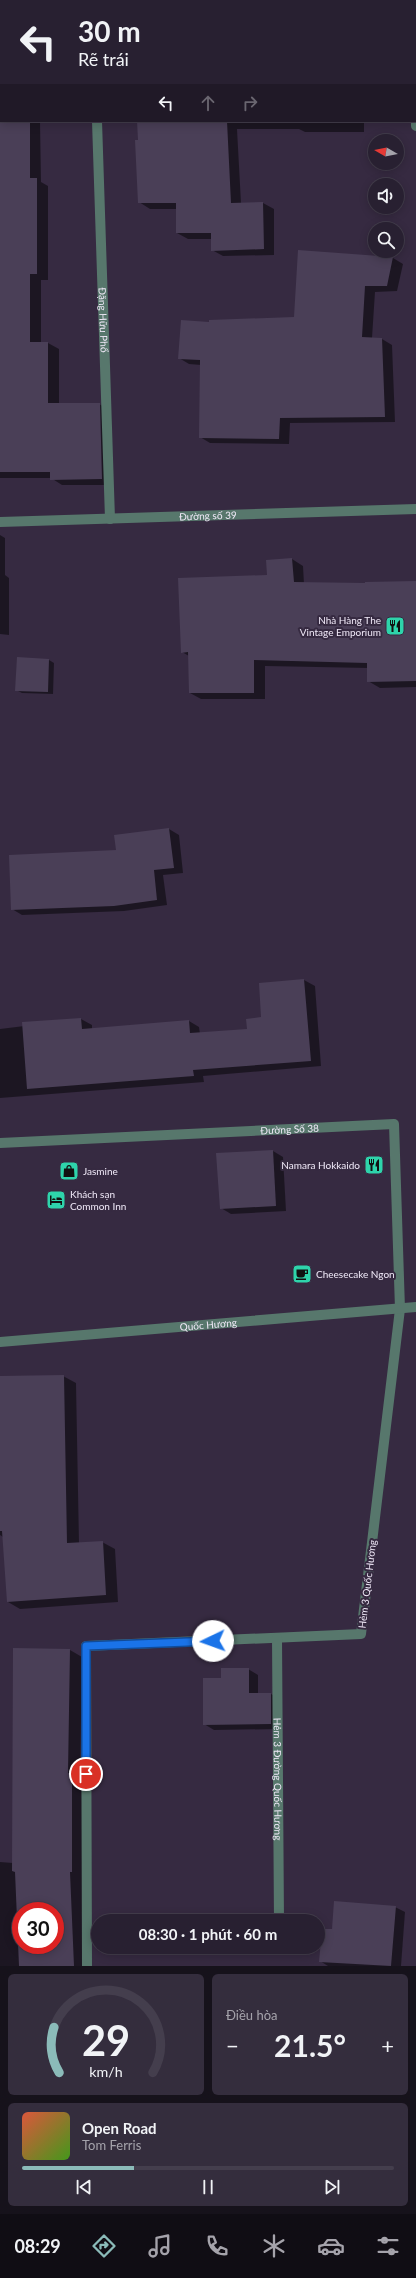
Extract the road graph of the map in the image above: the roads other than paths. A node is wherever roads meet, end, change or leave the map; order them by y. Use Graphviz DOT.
graph roads {
  1 [pos="97,122"];
  2 [pos="416,509"];
  3 [pos="110,519"];
  4 [pos="0,522"];
  5 [pos="0,1143"];
  6 [pos="416,1307"];
  7 [pos="400,1309"];
  8 [pos="0,1342"];
  9 [pos="277,1638"];
  10 [pos="279,1914"];
  11 [pos="87,1966"];
  1 -- 3 [label="street, Đặng Hữu Phổ"];
  2 -- 3 [label="street, Đường số 39"];
  3 -- 4 [label="street, Đường số 39"];
  5 -- 7 [label="street, Đường Số 38"];
  6 -- 7 [label="street, Quốc Hương"];
  7 -- 8 [label="street, Quốc Hương"];
  7 -- 9 [label="street, Hẻm 3 Quốc Hương"];
  9 -- 10 [label="street, Hẻm 3 Đường Quốc Hương"];
  9 -- 11 [label="street, Hẻm 3 Quốc Hương"];
}
